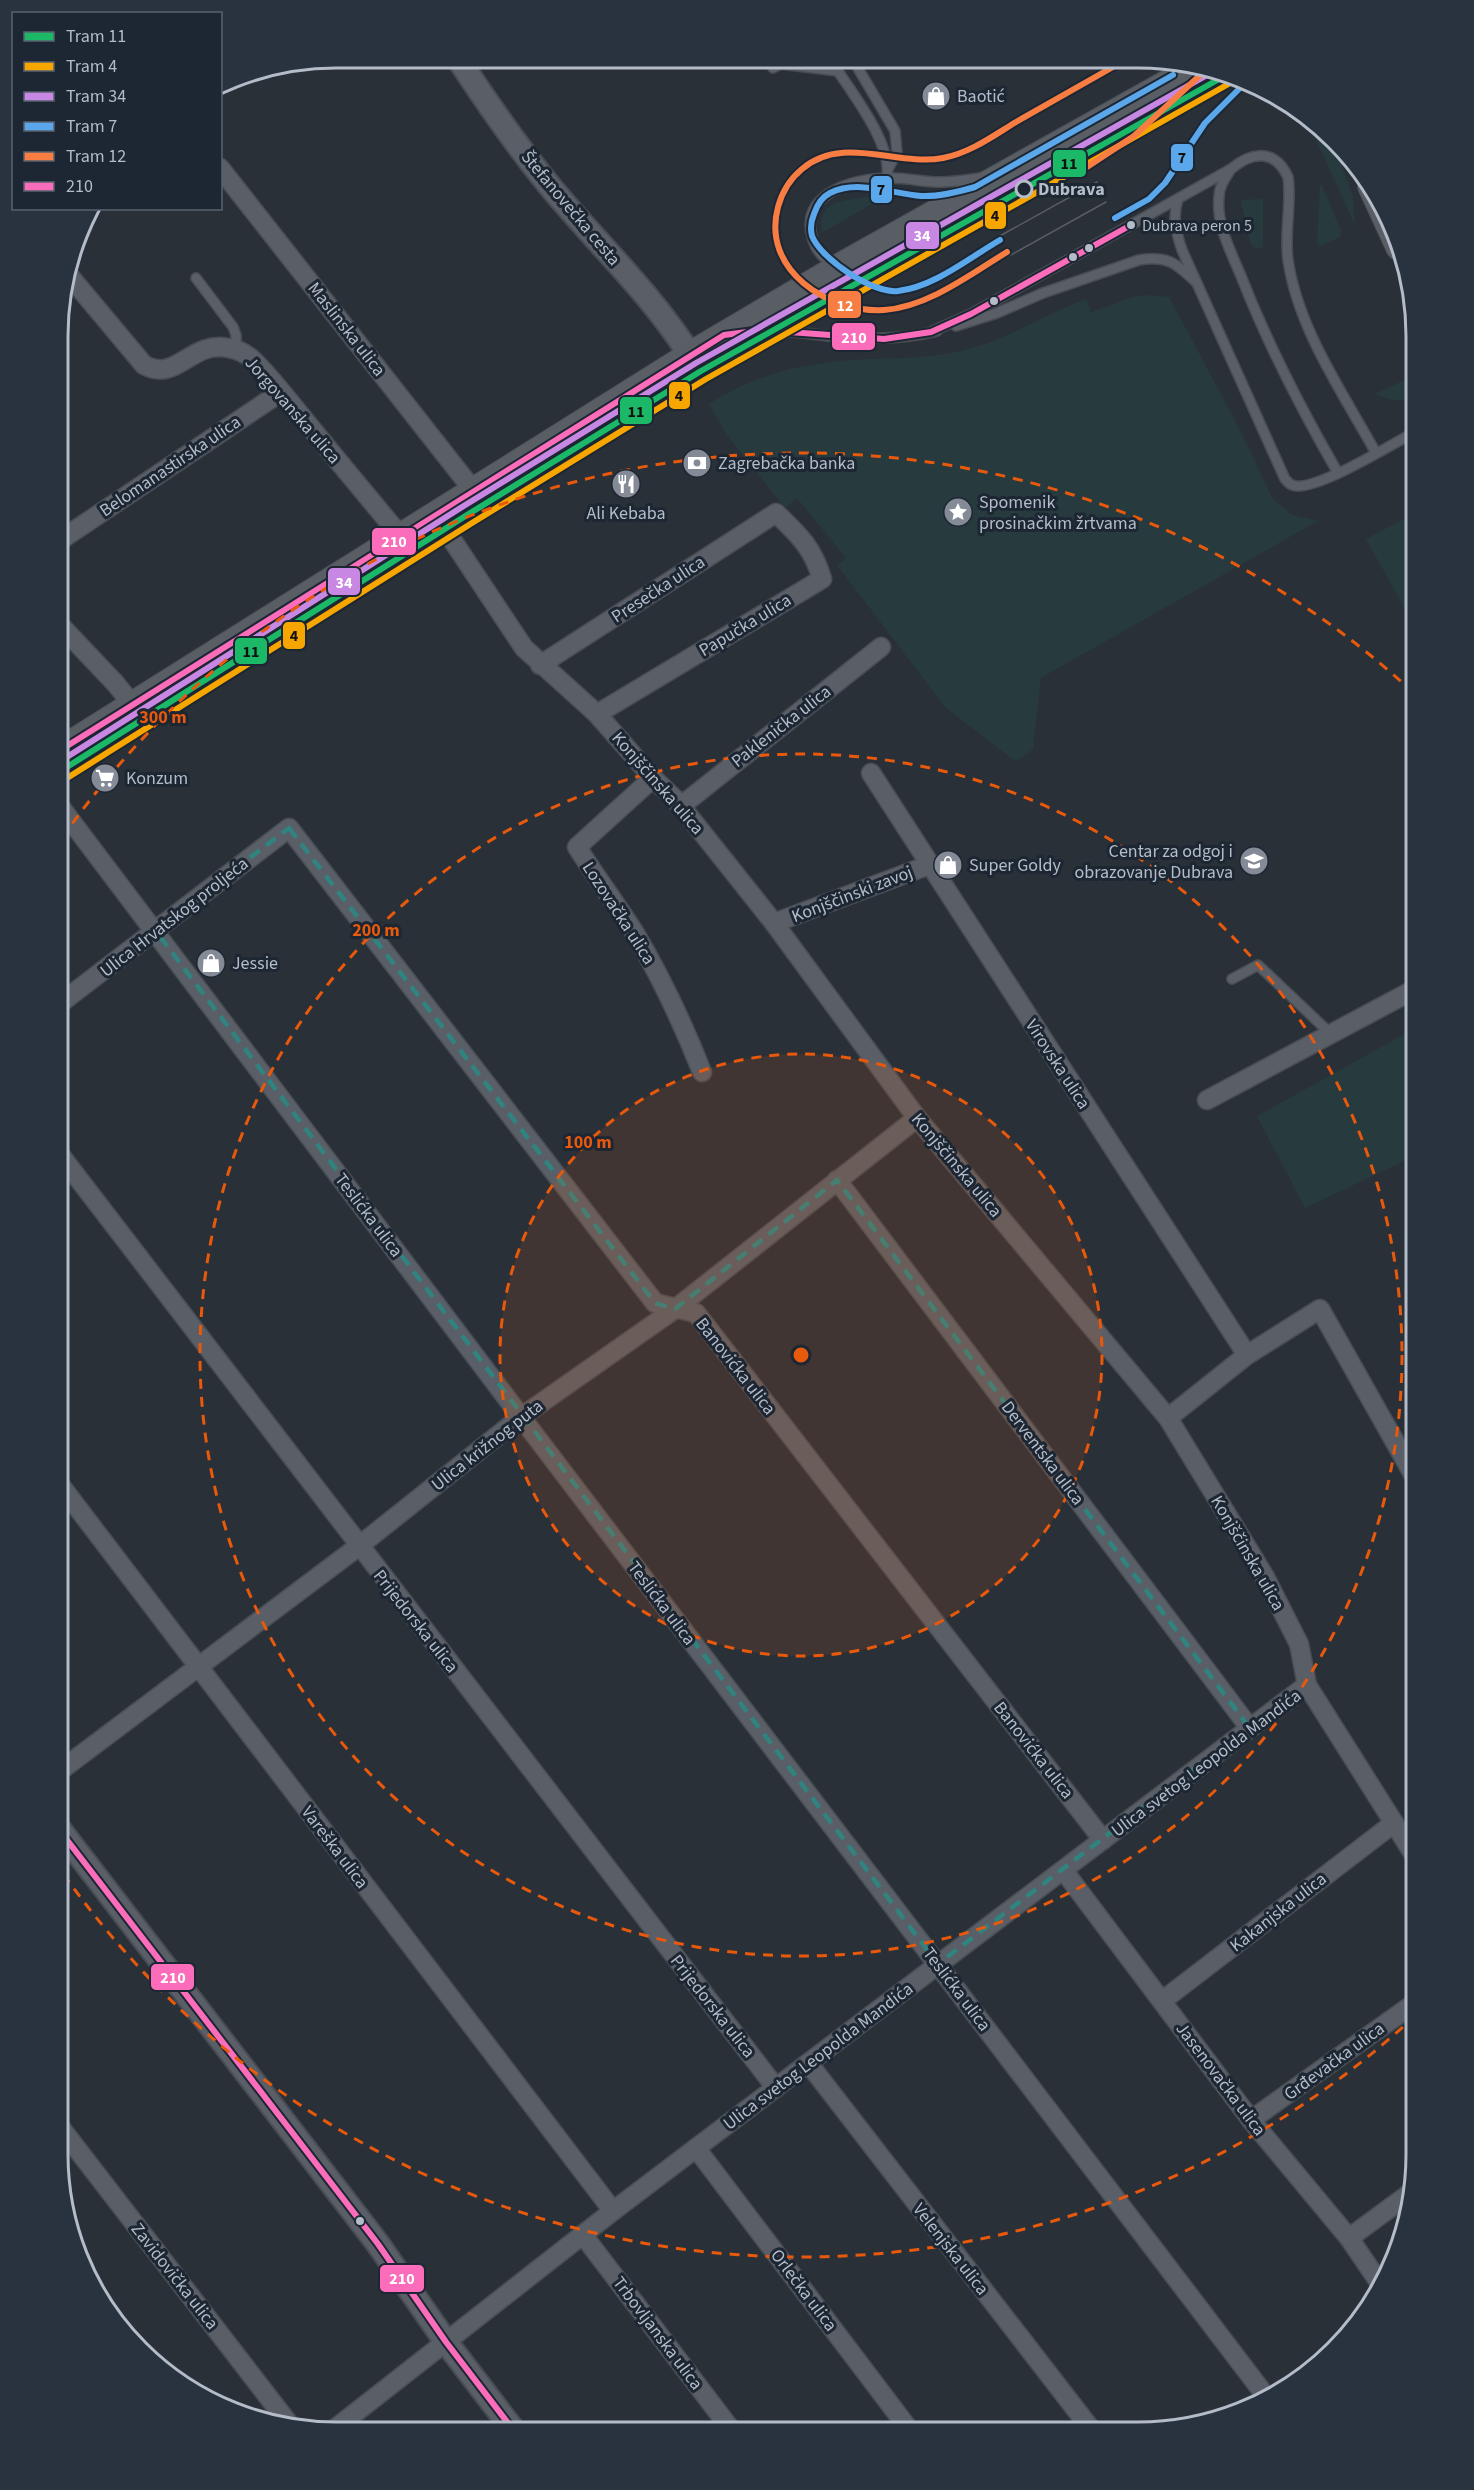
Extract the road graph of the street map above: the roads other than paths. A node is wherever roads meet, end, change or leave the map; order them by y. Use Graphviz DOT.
graph roads {
  1 [pos="464,68"];
  2 [pos="819,68"];
  3 [pos="858,68"];
  4 [pos="1187,72"];
  5 [pos="1231,170"];
  6 [pos="222,171"];
  7 [pos="887,174"];
  8 [pos="1000,176"];
  9 [pos="1178,199"];
  10 [pos="846,263"];
  11 [pos="196,278"];
  12 [pos="74,281"];
  13 [pos="1197,283"];
  14 [pos="931,332"];
  15 [pos="724,335"];
  16 [pos="236,349"];
  17 [pos="690,355"];
  18 [pos="280,392"];
  19 [pos="1406,437"];
  20 [pos="1376,453"];
  21 [pos="1338,473"];
  22 [pos="472,490"];
  23 [pos="776,513"];
  24 [pos="435,514"];
  25 [pos="404,534"];
  26 [pos="68,535"];
  27 [pos="68,633"];
  28 [pos="881,647"];
  29 [pos="540,665"];
  30 [pos="132,704"];
  31 [pos="597,714"];
  32 [pos="68,745"];
  33 [pos="871,773"];
  34 [pos="653,778"];
  35 [pos="681,806"];
  36 [pos="68,817"];
  37 [pos="289,828"];
  38 [pos="929,865"];
  39 [pos="774,923"];
  40 [pos="155,930"];
  41 [pos="1232,979"];
  42 [pos="1406,994"];
  43 [pos="68,997"];
  44 [pos="1331,1034"];
  45 [pos="702,1072"];
  46 [pos="1207,1100"];
  47 [pos="917,1119"];
  48 [pos="68,1165"];
  49 [pos="837,1180"];
  50 [pos="675,1309"];
  51 [pos="1247,1355"];
  52 [pos="521,1417"];
  53 [pos="1168,1418"];
  54 [pos="1406,1461"];
  55 [pos="68,1495"];
  56 [pos="359,1546"];
  57 [pos="197,1666"];
  58 [pos="1307,1685"];
  59 [pos="1249,1727"];
  60 [pos="68,1765"];
  61 [pos="1394,1823"];
  62 [pos="68,1840"];
  63 [pos="1103,1840"];
  64 [pos="1406,1842"];
  65 [pos="1064,1871"];
  66 [pos="938,1964"];
  67 [pos="1162,2001"];
  68 [pos="1406,2008"];
  69 [pos="808,2064"];
  70 [pos="776,2088"];
  71 [pos="1251,2120"];
  72 [pos="68,2137"];
  73 [pos="696,2148"];
  74 [pos="1402,2199"];
  75 [pos="613,2211"];
  76 [pos="583,2235"];
  77 [pos="1349,2238"];
  78 [pos="1376,2278"];
  79 [pos="446,2342"];
  80 [pos="1263,2392"];
  81 [pos="284,2417"];
  82 [pos="344,2422"];
  83 [pos="507,2422"];
  84 [pos="725,2422"];
  85 [pos="902,2422"];
  86 [pos="1085,2422"];
  1 -- 17 [label="street, Štefanovečka cesta"];
  2 -- 7 [label="lane"];
  3 -- 7 [label="lane"];
  4 -- 8 [label="main road"];
  5 -- 9 [label="lane"];
  5 -- 20 [label="lane"];
  5 -- 21 [label="lane"];
  6 -- 22 [label="street, Maslinska ulica"];
  7 -- 8 [label="lane"];
  7 -- 10 [label="lane"];
  8 -- 10 [label="main road"];
  9 -- 13 [label="lane"];
  9 -- 14 [label="lane"];
  10 -- 15 [label="main road"];
  11 -- 16 [label="lane, Jorgovanska ulica"];
  12 -- 16 [label="street"];
  13 -- 14 [label="lane"];
  13 -- 21 [label="lane"];
  14 -- 15 [label="lane"];
  15 -- 17 [label="main road"];
  16 -- 18 [label="street, Jorgovanska ulica"];
  17 -- 22 [label="main road"];
  18 -- 25 [label="street, Jorgovanska ulica"];
  18 -- 26 [label="street, Belomanastirska ulica"];
  19 -- 20 [label="lane"];
  20 -- 21 [label="lane"];
  22 -- 24 [label="main road"];
  23 -- 29 [label="street, Presečka ulica"];
  23 -- 31 [label="street, Papučka ulica"];
  24 -- 25 [label="main road"];
  24 -- 29 [label="street, Konjščinska ulica"];
  25 -- 30 [label="main road"];
  27 -- 30 [label="street"];
  28 -- 35 [label="street, Paklenička ulica"];
  29 -- 31 [label="street, Konjščinska ulica"];
  30 -- 32 [label="main road"];
  31 -- 34 [label="street, Konjščinska ulica"];
  33 -- 38 [label="street, Virovska ulica"];
  34 -- 35 [label="street, Konjščinska ulica"];
  34 -- 45 [label="street, Lozovačka ulica"];
  35 -- 39 [label="street, Konjščinska ulica"];
  36 -- 40 [label="street, Teslićka ulica"];
  37 -- 40 [label="street, Ulica Hrvatskog proljeća"];
  37 -- 50 [label="street, Banovićka ulica"];
  38 -- 39 [label="street, Konjščinski zavoj"];
  38 -- 51 [label="street, Virovska ulica"];
  39 -- 47 [label="street, Konjščinska ulica"];
  40 -- 43 [label="street, Ulica Hrvatskog proljeća"];
  40 -- 52 [label="street, Teslićka ulica"];
  41 -- 44 [label="lane"];
  42 -- 44 [label="street"];
  44 -- 46 [label="street"];
  47 -- 49 [label="street, Ulica križnog puta"];
  47 -- 53 [label="street, Konjščinska ulica"];
  48 -- 56 [label="street, Prijedorska ulica"];
  49 -- 50 [label="street, Ulica križnog puta"];
  49 -- 59 [label="street, Derventska ulica"];
  50 -- 52 [label="street, Ulica križnog puta"];
  50 -- 63 [label="street, Banovićka ulica"];
  51 -- 53 [label="street"];
  51 -- 54 [label="street"];
  52 -- 56 [label="street, Ulica križnog puta"];
  52 -- 66 [label="street, Teslićka ulica"];
  53 -- 58 [label="street, Konjščinska ulica"];
  55 -- 57 [label="street, Vareška ulica"];
  56 -- 57 [label="street, Ulica križnog puta"];
  56 -- 70 [label="street, Prijedorska ulica"];
  57 -- 60 [label="street, Ulica križnog puta"];
  57 -- 75 [label="street, Vareška ulica"];
  58 -- 59 [label="street, Ulica svetog Leopolda Mandića"];
  58 -- 61 [label="street, Konjščinska ulica"];
  59 -- 63 [label="street, Ulica svetog Leopolda Mandića"];
  61 -- 64 [label="street, Konjščinska ulica"];
  61 -- 67 [label="street, Kakanjska ulica"];
  62 -- 79 [label="street"];
  63 -- 65 [label="street, Ulica svetog Leopolda Mandića"];
  65 -- 66 [label="street, Ulica svetog Leopolda Mandića"];
  65 -- 67 [label="street, Jasenovačka ulica"];
  66 -- 69 [label="street, Ulica svetog Leopolda Mandića"];
  66 -- 80 [label="street, Teslićka ulica"];
  67 -- 71 [label="street, Jasenovačka ulica"];
  68 -- 71 [label="street, Grđevačka ulica"];
  69 -- 70 [label="street, Ulica svetog Leopolda Mandića"];
  69 -- 86 [label="street, Velenjska ulica"];
  70 -- 73 [label="street, Ulica svetog Leopolda Mandića"];
  71 -- 77 [label="street, Jasenovačka ulica"];
  72 -- 81 [label="street, Zavidovička ulica"];
  73 -- 75 [label="street, Ulica svetog Leopolda Mandića"];
  73 -- 85 [label="street, Orlečka ulica"];
  74 -- 77 [label="street"];
  75 -- 76 [label="street, Ulica svetog Leopolda Mandića"];
  76 -- 79 [label="street, Ulica svetog Leopolda Mandića"];
  76 -- 84 [label="street, Trbovljanska ulica"];
  77 -- 78 [label="street, Jasenovačka ulica"];
  79 -- 82 [label="street, Ulica svetog Leopolda Mandića"];
  79 -- 83 [label="street"];
}
